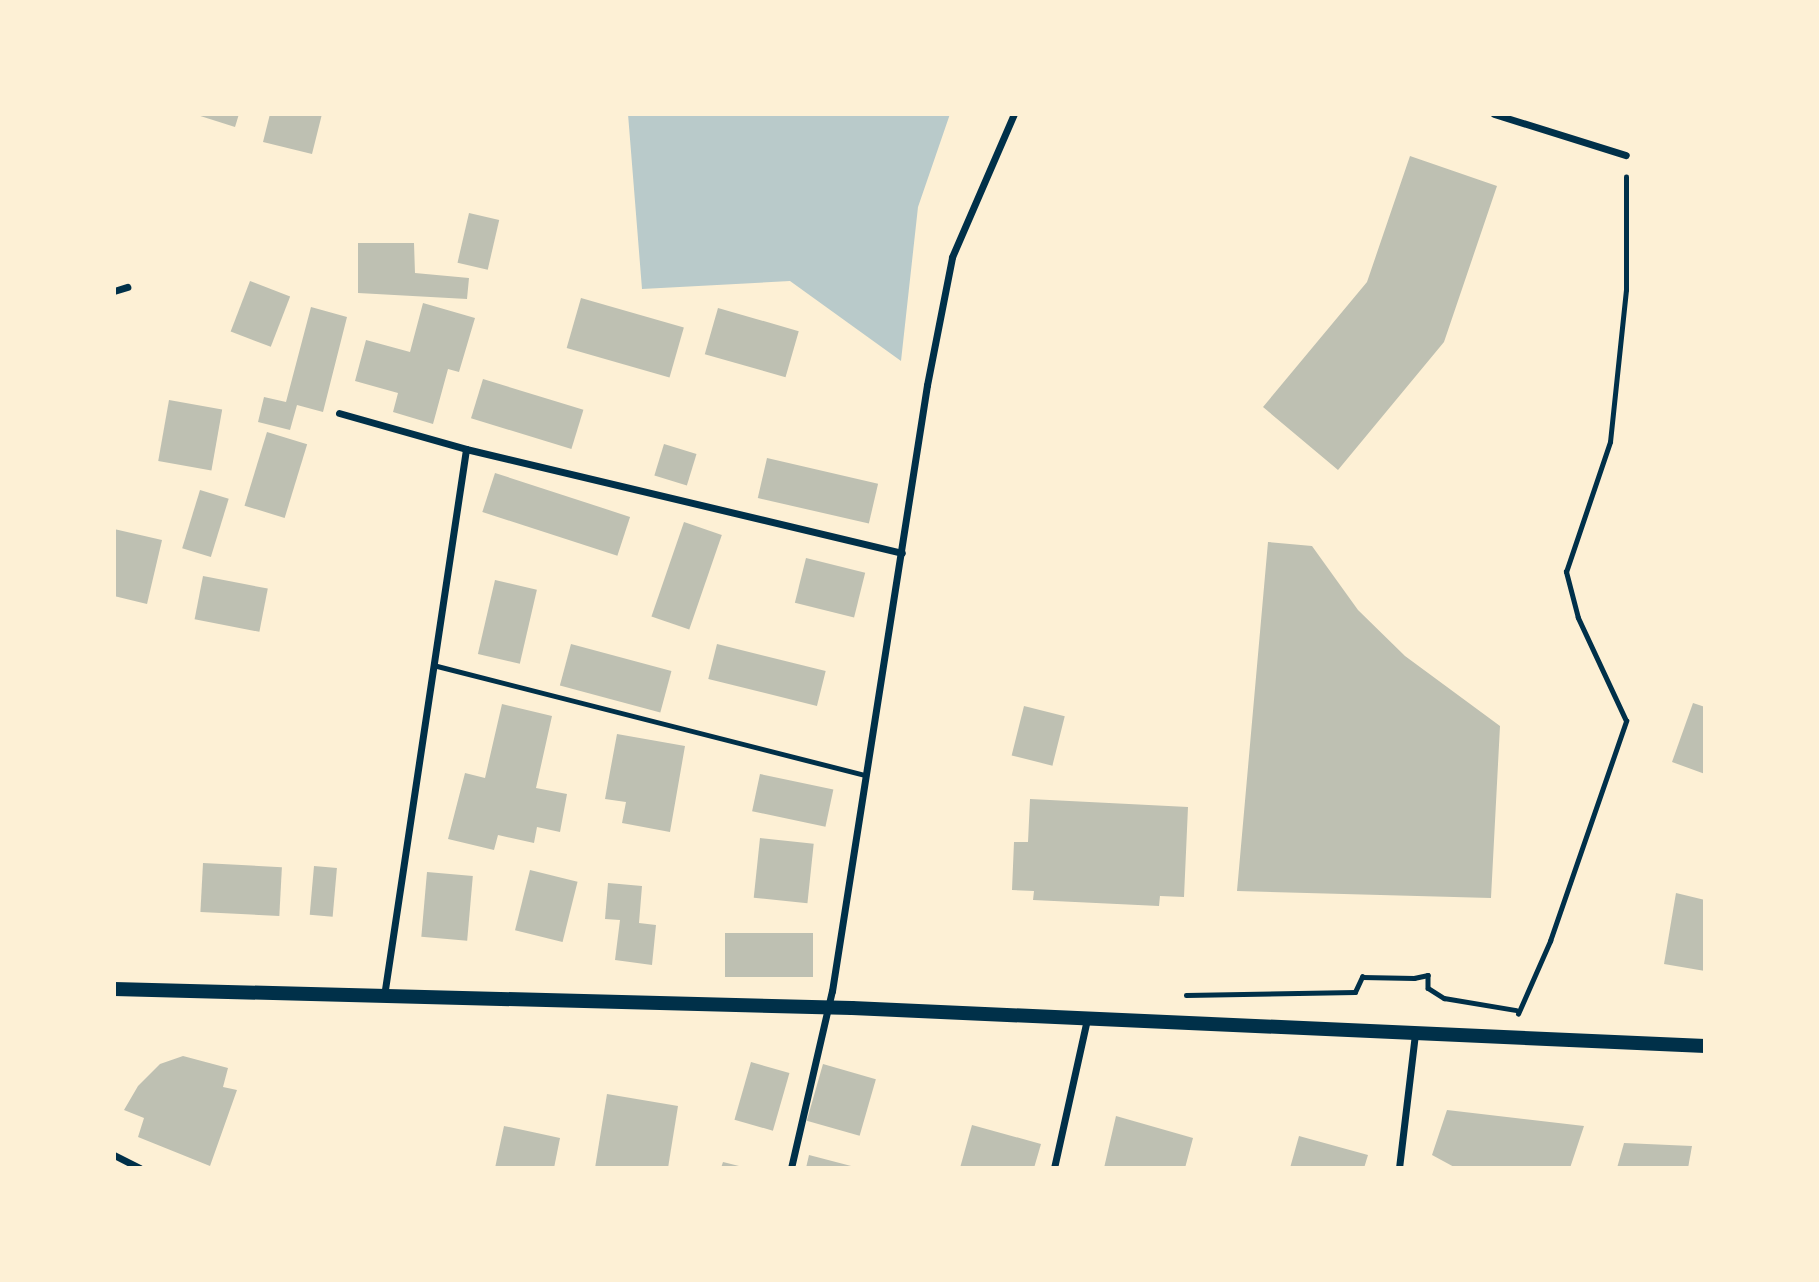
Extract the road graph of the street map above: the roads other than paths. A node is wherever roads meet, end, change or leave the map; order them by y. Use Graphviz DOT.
graph roads {
  1 [pos="1014,114"];
  2 [pos="1494,114"];
  3 [pos="1626,155"];
  4 [pos="127,287"];
  5 [pos="114,291"];
  6 [pos="339,413"];
  7 [pos="466,449"];
  8 [pos="902,553"];
  9 [pos="433,665"];
  10 [pos="866,775"];
  11 [pos="114,989"];
  12 [pos="384,996"];
  13 [pos="829,1007"];
  14 [pos="1088,1018"];
  15 [pos="1415,1033"];
  16 [pos="1705,1046"];
  17 [pos="114,1155"];
  18 [pos="139,1168"];
  19 [pos="791,1168"];
  20 [pos="1054,1168"];
  21 [pos="1398,1168"];
  1 -- 8 [label="street"];
  2 -- 3 [label="street"];
  4 -- 5 [label="street"];
  6 -- 7 [label="street"];
  7 -- 8 [label="street"];
  7 -- 9 [label="street"];
  8 -- 10 [label="street"];
  9 -- 10 [label="lane"];
  9 -- 12 [label="street"];
  10 -- 13 [label="street"];
  11 -- 12 [label="main road"];
  12 -- 13 [label="main road"];
  13 -- 14 [label="main road"];
  13 -- 19 [label="street"];
  14 -- 15 [label="main road"];
  14 -- 20 [label="street"];
  15 -- 16 [label="main road"];
  15 -- 21 [label="street"];
  17 -- 18 [label="street"];
}
